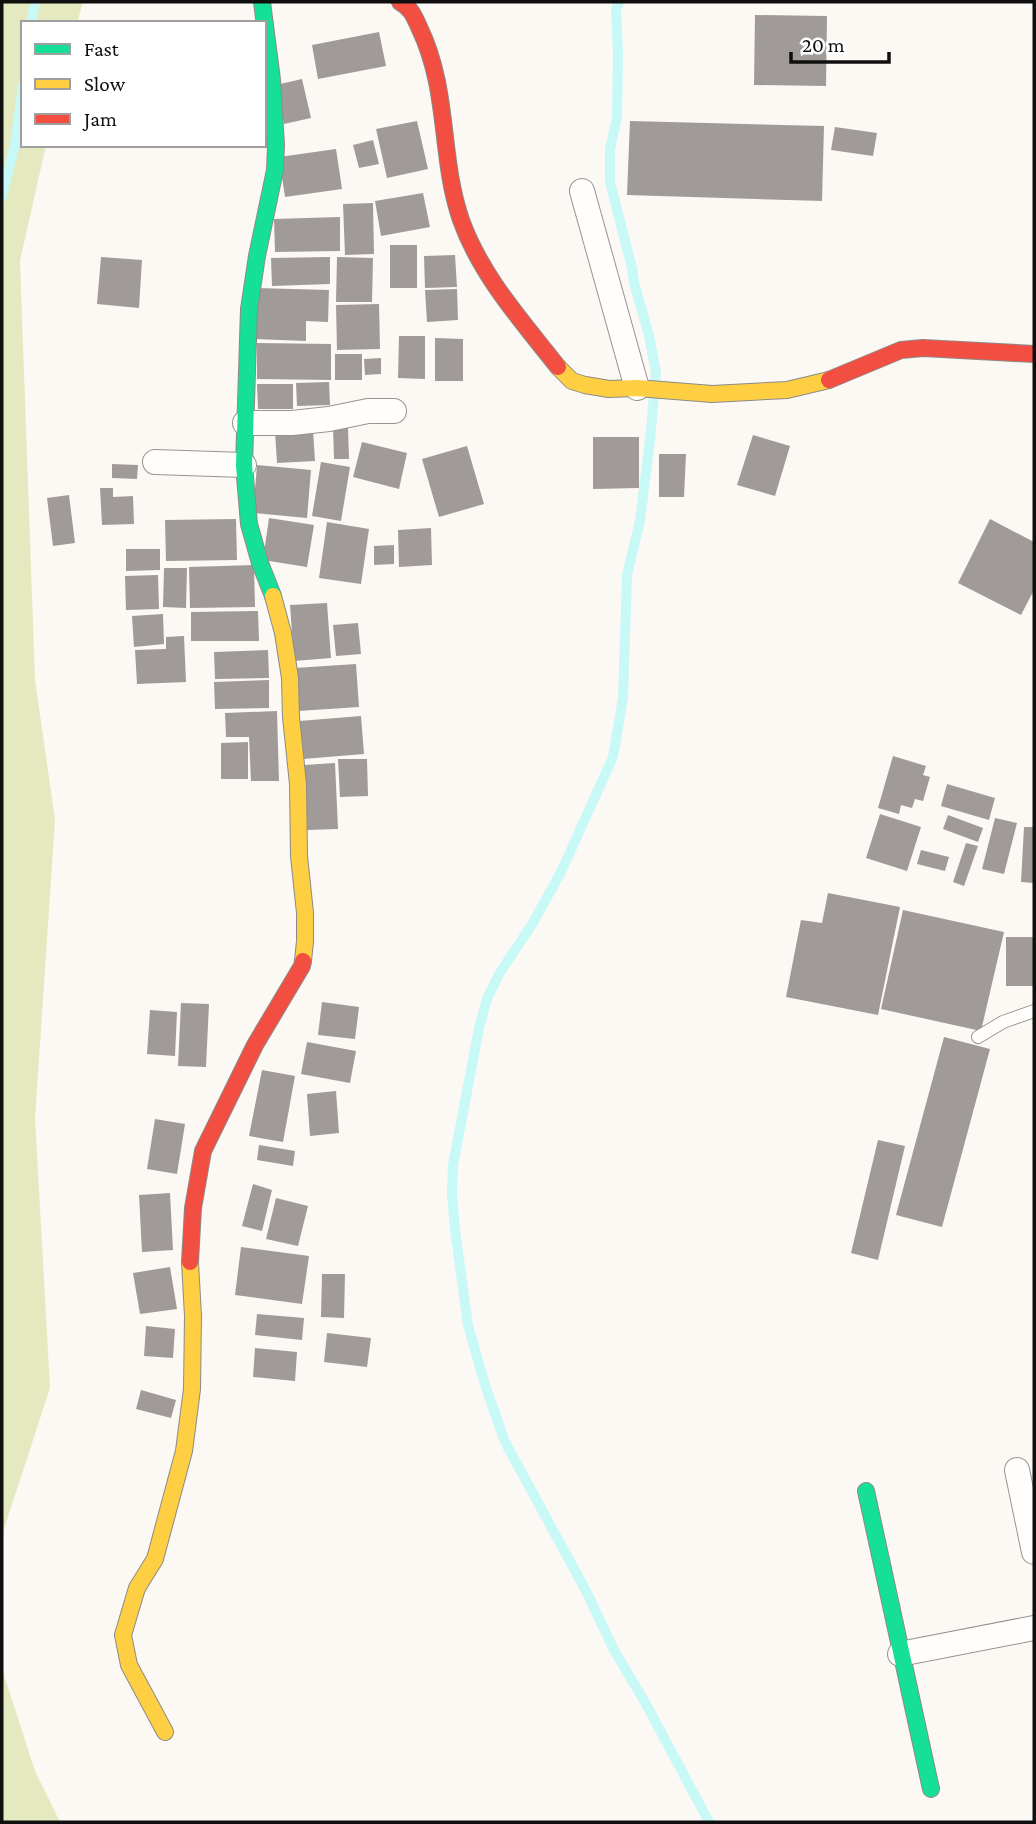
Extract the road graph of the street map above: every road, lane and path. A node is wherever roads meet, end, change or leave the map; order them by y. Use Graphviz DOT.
graph roads {
  1 [pos="262,2"];
  2 [pos="400,2"];
  3 [pos="264,21"];
  4 [pos="266,35"];
  5 [pos="582,191"];
  6 [pos="1034,354"];
  7 [pos="636,388"];
  8 [pos="394,411"];
  9 [pos="245,422"];
  10 [pos="155,462"];
  11 [pos="244,465"];
  12 [pos="1034,1011"];
  13 [pos="978,1037"];
  14 [pos="1017,1470"];
  15 [pos="866,1491"];
  16 [pos="1034,1552"];
  17 [pos="1034,1628"];
  18 [pos="900,1654"];
  19 [pos="165,1732"];
  20 [pos="931,1789"];
  1 -- 3 [label="street"];
  2 -- 7 [label="street"];
  4 -- 9 [label="street"];
  5 -- 7 [label="street"];
  6 -- 7 [label="street"];
  8 -- 9 [label="street"];
  9 -- 11 [label="street"];
  10 -- 11 [label="street"];
  11 -- 19 [label="street"];
  12 -- 13 [label="lane"];
  14 -- 16 [label="street"];
  15 -- 18 [label="street"];
  17 -- 18 [label="street"];
  18 -- 20 [label="street"];
}
